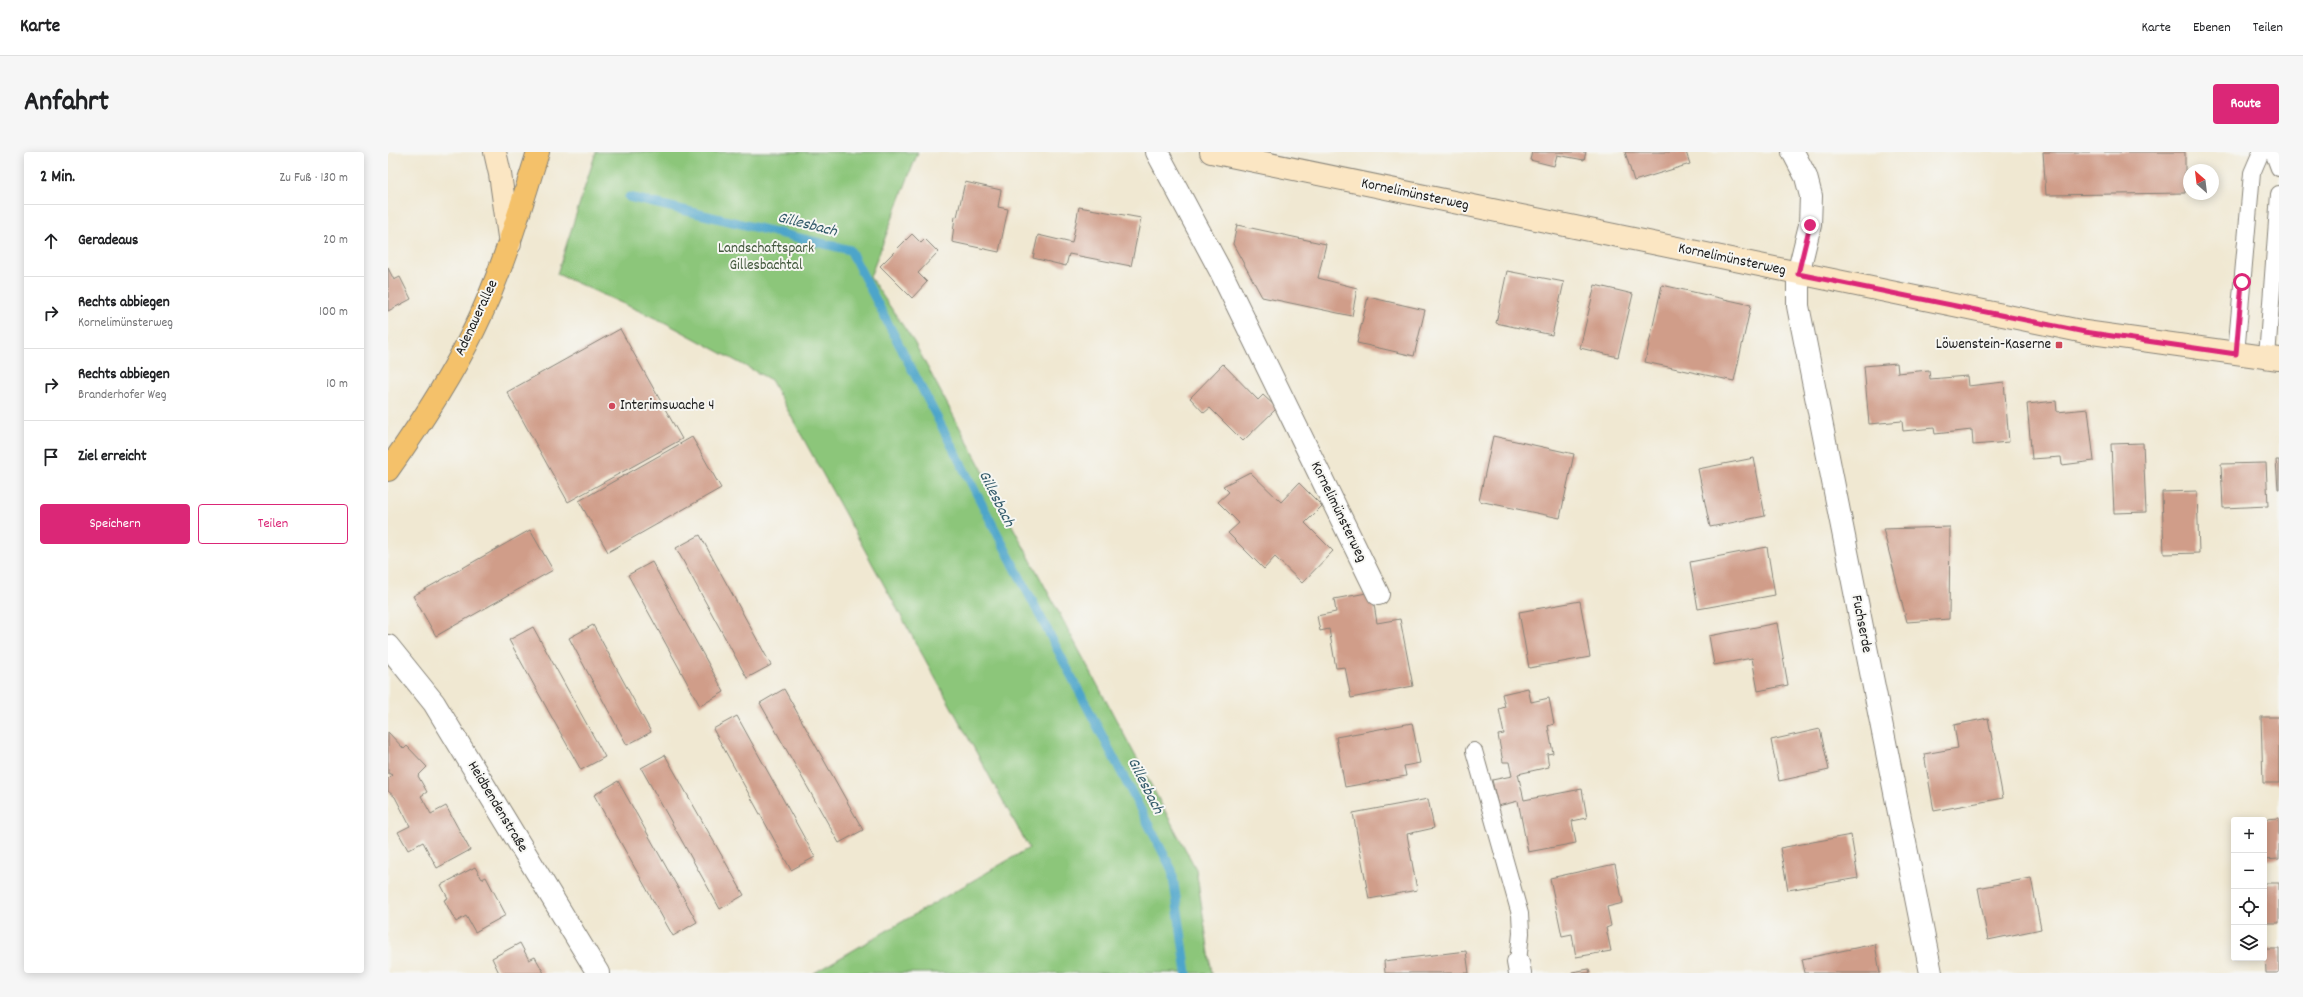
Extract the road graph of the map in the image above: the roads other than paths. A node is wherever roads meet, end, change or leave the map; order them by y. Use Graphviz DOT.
graph roads {
  1 [pos="495,152"];
  2 [pos="538,152"];
  3 [pos="1157,152"];
  4 [pos="1211,152"];
  5 [pos="1793,152"];
  6 [pos="2261,152"];
  7 [pos="2273,152"];
  8 [pos="1233,154"];
  9 [pos="2279,168"];
  10 [pos="2279,194"];
  11 [pos="510,244"];
  12 [pos="1798,274"];
  13 [pos="2236,354"];
  14 [pos="2273,358"];
  15 [pos="388,470"];
  16 [pos="1378,594"];
  17 [pos="388,646"];
  18 [pos="1474,751"];
  19 [pos="1519,967"];
  20 [pos="598,973"];
  21 [pos="1931,973"];
  1 -- 11 [label="street"];
  2 -- 11 [label="main road, Adenauerallee"];
  3 -- 16 [label="street, Kornelimünsterweg"];
  4 -- 8 [label="street, Kornelimünsterweg"];
  5 -- 12 [label="street, Fuchserde"];
  6 -- 13 [label="lane"];
  7 -- 9 [label="lane"];
  8 -- 12 [label="street, Kornelimünsterweg"];
  10 -- 14 [label="lane"];
  11 -- 15 [label="main road, Adenauerallee"];
  12 -- 13 [label="street, Kornelimünsterweg"];
  12 -- 21 [label="street, Fuchserde"];
  13 -- 14 [label="street, Kornelimünsterweg"];
  17 -- 20 [label="street, Heidbendenstraße"];
  18 -- 19 [label="lane"];
}
